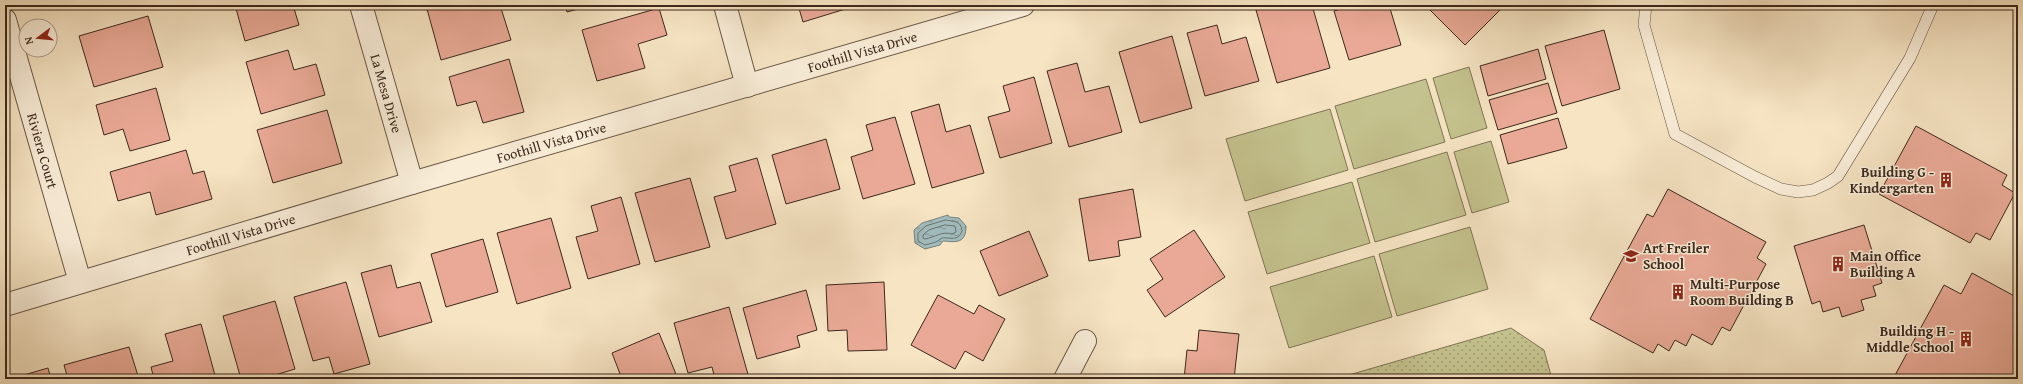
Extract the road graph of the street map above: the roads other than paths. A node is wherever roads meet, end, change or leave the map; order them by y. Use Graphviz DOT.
graph roads {
  1 [pos="361,5"];
  2 [pos="725,5"];
  3 [pos="1023,5"];
  4 [pos="1646,5"];
  5 [pos="1933,5"];
  6 [pos="5,20"];
  7 [pos="747,86"];
  8 [pos="412,182"];
  9 [pos="80,282"];
  10 [pos="5,305"];
  11 [pos="1085,341"];
  12 [pos="1065,379"];
  1 -- 8 [label="street, La Mesa Drive"];
  2 -- 7 [label="street"];
  3 -- 7 [label="street, Foothill Vista Drive"];
  4 -- 5 [label="lane"];
  6 -- 9 [label="street, Riviera Court"];
  7 -- 8 [label="street, Foothill Vista Drive"];
  8 -- 9 [label="street, Foothill Vista Drive"];
  9 -- 10 [label="street, Foothill Vista Drive"];
  11 -- 12 [label="street"];
}
